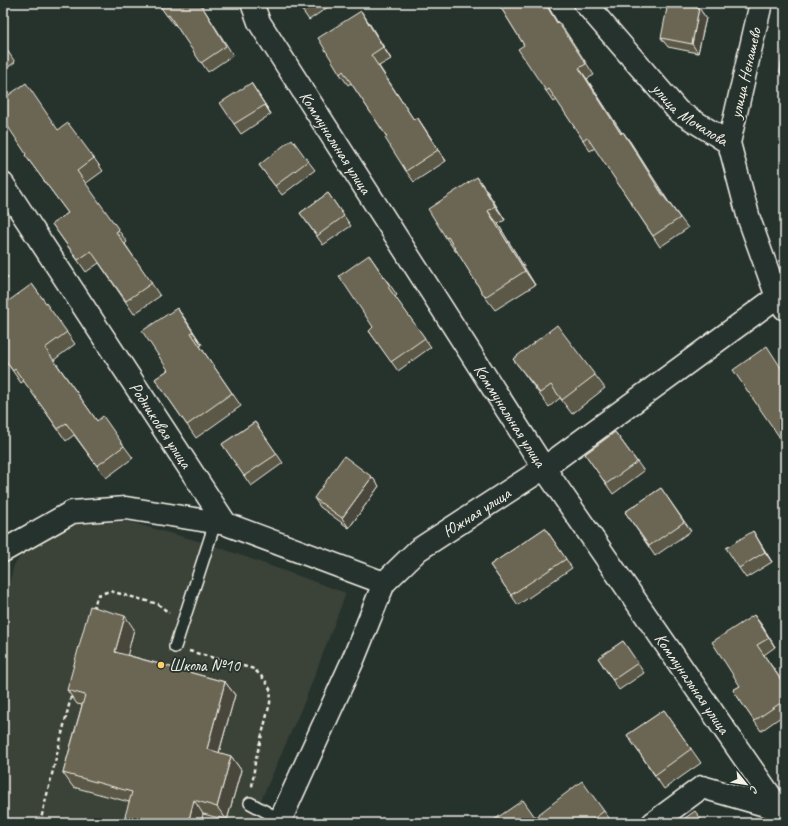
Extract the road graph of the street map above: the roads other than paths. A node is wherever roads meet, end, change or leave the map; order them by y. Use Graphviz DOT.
graph roads {
  1 [pos="252,3"];
  2 [pos="585,3"];
  3 [pos="762,3"];
  4 [pos="729,143"];
  5 [pos="3,184"];
  6 [pos="782,300"];
  7 [pos="544,468"];
  8 [pos="220,524"];
  9 [pos="3,551"];
  10 [pos="384,583"];
  11 [pos="175,647"];
  12 [pos="250,803"];
  13 [pos="782,813"];
  14 [pos="280,821"];
  15 [pos="653,823"];
  1 -- 7 [label="street, Коммунальная улица"];
  2 -- 4 [label="street, улица Мочалова"];
  3 -- 4 [label="street, улица Ненашево"];
  4 -- 6 [label="street, улица Мочалова"];
  5 -- 8 [label="street, Родниковая улица"];
  6 -- 7 [label="street, Южная улица"];
  7 -- 10 [label="street, Южная улица"];
  7 -- 13 [label="street, Коммунальная улица"];
  8 -- 9 [label="street"];
  8 -- 10 [label="street"];
  8 -- 11 [label="lane"];
  10 -- 14 [label="street, Южная улица"];
  12 -- 14 [label="lane"];
  13 -- 15 [label="street"];
}
